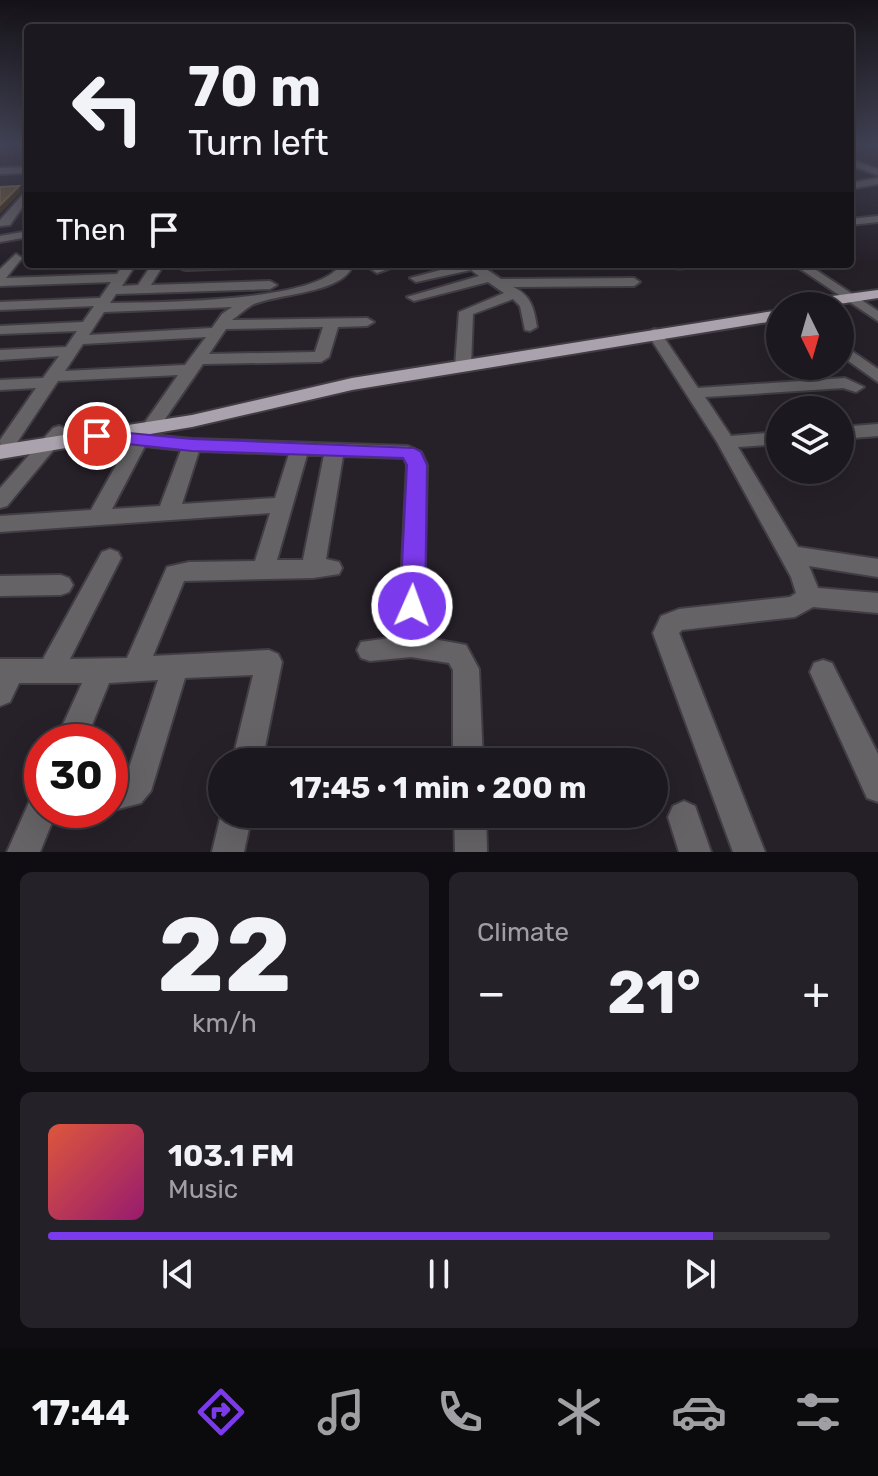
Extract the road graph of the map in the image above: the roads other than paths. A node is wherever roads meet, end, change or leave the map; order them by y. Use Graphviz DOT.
graph roads {
  1 [pos="24,198"];
  2 [pos="878,219"];
  3 [pos="854,222"];
  4 [pos="2,230"];
  5 [pos="24,233"];
  6 [pos="16,258"];
  7 [pos="47,268"];
  8 [pos="127,268"];
  9 [pos="155,268"];
  10 [pos="185,268"];
  11 [pos="238,268"];
  12 [pos="346,268"];
  13 [pos="381,268"];
  14 [pos="455,268"];
  15 [pos="477,268"];
  16 [pos="804,268"];
  17 [pos="377,269"];
  18 [pos="416,278"];
  19 [pos="0,279"];
  20 [pos="35,280"];
  21 [pos="496,280"];
  22 [pos="634,282"];
  23 [pos="270,285"];
  24 [pos="234,286"];
  25 [pos="175,288"];
  26 [pos="141,290"];
  27 [pos="836,292"];
  28 [pos="516,293"];
  29 [pos="109,294"];
  30 [pos="878,294"];
  31 [pos="414,297"];
  32 [pos="878,301"];
  33 [pos="230,302"];
  34 [pos="248,302"];
  35 [pos="854,302"];
  36 [pos="854,303"];
  37 [pos="854,305"];
  38 [pos="0,306"];
  39 [pos="766,310"];
  40 [pos="766,317"];
  41 [pos="878,317"];
  42 [pos="367,322"];
  43 [pos="332,323"];
  44 [pos="530,327"];
  45 [pos="219,328"];
  46 [pos="0,330"];
  47 [pos="654,333"];
  48 [pos="79,339"];
  49 [pos="276,341"];
  50 [pos="0,355"];
  51 [pos="854,359"];
  52 [pos="463,361"];
  53 [pos="195,364"];
  54 [pos="878,377"];
  55 [pos="51,380"];
  56 [pos="0,385"];
  57 [pos="856,387"];
  58 [pos="693,393"];
  59 [pos="148,429"];
  60 [pos="878,430"];
  61 [pos="854,432"];
  62 [pos="97,436"];
  63 [pos="55,438"];
  64 [pos="766,439"];
  65 [pos="726,442"];
  66 [pos="192,445"];
  67 [pos="3,446"];
  68 [pos="300,448"];
  69 [pos="335,449"];
  70 [pos="0,501"];
  71 [pos="283,505"];
  72 [pos="169,511"];
  73 [pos="98,516"];
  74 [pos="0,524"];
  75 [pos="791,555"];
  76 [pos="110,558"];
  77 [pos="878,568"];
  78 [pos="263,570"];
  79 [pos="61,585"];
  80 [pos="0,586"];
  81 [pos="809,597"];
  82 [pos="878,603"];
  83 [pos="412,606"];
  84 [pos="370,650"];
  85 [pos="175,667"];
  86 [pos="135,669"];
  87 [pos="50,671"];
  88 [pos="101,671"];
  89 [pos="823,672"];
  90 [pos="4,679"];
  91 [pos="78,724"];
  92 [pos="250,748"];
  93 [pos="468,748"];
  94 [pos="878,787"];
  95 [pos="128,792"];
  96 [pos="684,817"];
  97 [pos="34,828"];
  98 [pos="233,828"];
  99 [pos="470,828"];
  100 [pos="23,852"];
  101 [pos="228,852"];
  102 [pos="471,852"];
  103 [pos="695,852"];
  104 [pos="749,852"];
  1 -- 4 [label="street"];
  2 -- 3 [label="street"];
  4 -- 5 [label="street"];
  6 -- 19 [label="street"];
  7 -- 20 [label="street"];
  8 -- 29 [label="street"];
  9 -- 26 [label="street"];
  10 -- 25 [label="street"];
  11 -- 24 [label="street"];
  12 -- 34 [label="street"];
  13 -- 17 [label="street"];
  14 -- 18 [label="street"];
  15 -- 21 [label="street"];
  16 -- 27 [label="street"];
  19 -- 20 [label="street"];
  20 -- 29 [label="street"];
  21 -- 22 [label="street"];
  21 -- 28 [label="street"];
  21 -- 31 [label="street"];
  23 -- 24 [label="street"];
  24 -- 25 [label="street"];
  24 -- 33 [label="street"];
  25 -- 26 [label="street"];
  26 -- 29 [label="street"];
  28 -- 44 [label="street"];
  28 -- 52 [label="street"];
  29 -- 33 [label="street"];
  29 -- 38 [label="street"];
  29 -- 48 [label="street"];
  30 -- 35 [label="main road"];
  32 -- 36 [label="main road"];
  33 -- 34 [label="street"];
  34 -- 45 [label="street"];
  37 -- 41 [label="street"];
  39 -- 52 [label="main road"];
  40 -- 47 [label="main road"];
  42 -- 43 [label="street"];
  43 -- 49 [label="street"];
  43 -- 49 [label="street"];
  45 -- 48 [label="street"];
  45 -- 49 [label="street"];
  45 -- 53 [label="street"];
  46 -- 48 [label="street"];
  47 -- 52 [label="main road"];
  47 -- 58 [label="street"];
  48 -- 50 [label="street"];
  48 -- 55 [label="street"];
  49 -- 53 [label="street"];
  51 -- 54 [label="street"];
  52 -- 59 [label="main road"];
  53 -- 55 [label="street"];
  53 -- 59 [label="street"];
  55 -- 56 [label="street"];
  55 -- 67 [label="street"];
  57 -- 58 [label="street"];
  58 -- 65 [label="street"];
  59 -- 62 [label="street"];
  59 -- 63 [label="main road"];
  59 -- 66 [label="street"];
  59 -- 73 [label="street"];
  60 -- 61 [label="street"];
  62 -- 63 [label="main road"];
  63 -- 67 [label="main road"];
  63 -- 70 [label="street"];
  64 -- 65 [label="street"];
  65 -- 75 [label="street"];
  66 -- 68 [label="street"];
  66 -- 72 [label="street"];
  68 -- 69 [label="street"];
  68 -- 71 [label="street"];
  69 -- 78 [label="street"];
  69 -- 83 [label="street"];
  71 -- 72 [label="street"];
  71 -- 78 [label="street"];
  72 -- 73 [label="street"];
  73 -- 74 [label="street"];
  75 -- 77 [label="street"];
  75 -- 81 [label="street"];
  76 -- 87 [label="street"];
  78 -- 86 [label="street"];
  79 -- 80 [label="street"];
  81 -- 82 [label="street"];
  81 -- 104 [label="street"];
  84 -- 93 [label="street"];
  85 -- 86 [label="street"];
  85 -- 92 [label="street"];
  85 -- 95 [label="street"];
  86 -- 88 [label="street"];
  87 -- 88 [label="street"];
  87 -- 90 [label="street"];
  88 -- 91 [label="street"];
  89 -- 94 [label="street"];
  96 -- 103 [label="street"];
  97 -- 100 [label="street"];
  98 -- 101 [label="street"];
  99 -- 102 [label="street"];
}
